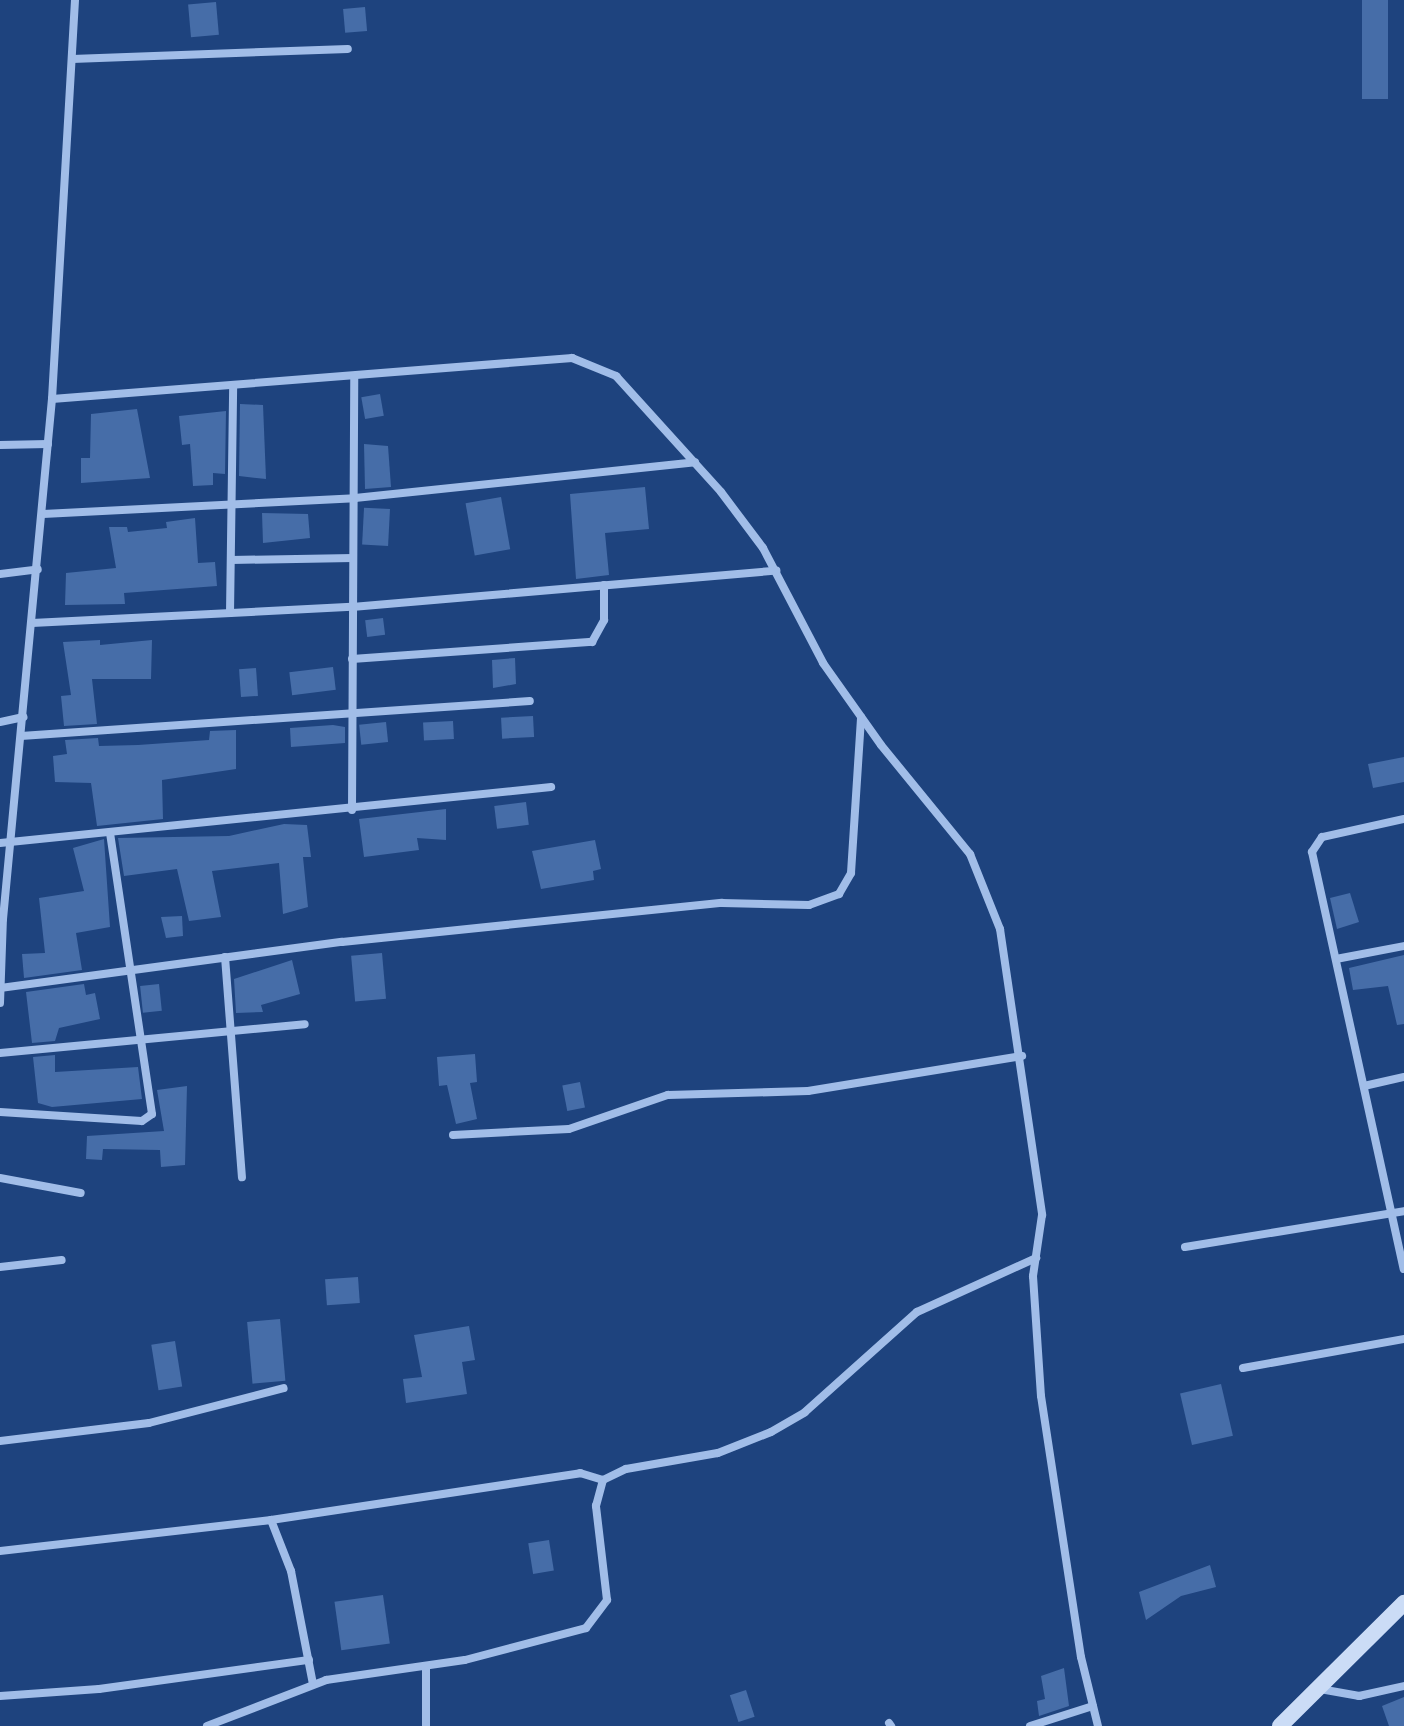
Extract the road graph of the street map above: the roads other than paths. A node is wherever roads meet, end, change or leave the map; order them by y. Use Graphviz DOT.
graph roads {
  1 [pos="75,0"];
  2 [pos="348,49"];
  3 [pos="72,59"];
  4 [pos="354,377"];
  5 [pos="233,386"];
  6 [pos="52,399"];
  7 [pos="48,444"];
  8 [pos="0,445"];
  9 [pos="695,462"];
  10 [pos="355,498"];
  11 [pos="232,503"];
  12 [pos="43,514"];
  13 [pos="353,558"];
  14 [pos="231,560"];
  15 [pos="38,569"];
  16 [pos="776,571"];
  17 [pos="0,574"];
  18 [pos="604,585"];
  19 [pos="352,607"];
  20 [pos="230,613"];
  21 [pos="32,623"];
  22 [pos="352,659"];
  23 [pos="530,701"];
  24 [pos="352,714"];
  25 [pos="861,716"];
  26 [pos="23,717"];
  27 [pos="0,722"];
  28 [pos="21,736"];
  29 [pos="551,787"];
  30 [pos="352,810"];
  31 [pos="1404,819"];
  32 [pos="110,832"];
  33 [pos="11,841"];
  34 [pos="0,843"];
  35 [pos="1,919"];
  36 [pos="1404,946"];
  37 [pos="225,957"];
  38 [pos="1336,959"];
  39 [pos="131,970"];
  40 [pos="0,988"];
  41 [pos="0,1003"];
  42 [pos="305,1024"];
  43 [pos="233,1033"];
  44 [pos="142,1040"];
  45 [pos="0,1053"];
  46 [pos="1022,1056"];
  47 [pos="1404,1077"];
  48 [pos="1364,1086"];
  49 [pos="0,1112"];
  50 [pos="453,1135"];
  51 [pos="242,1177"];
  52 [pos="0,1178"];
  53 [pos="81,1193"];
  54 [pos="1404,1211"];
  55 [pos="1391,1214"];
  56 [pos="1185,1247"];
  57 [pos="1036,1258"];
  58 [pos="62,1260"];
  59 [pos="0,1267"];
  60 [pos="1404,1269"];
  61 [pos="1404,1339"];
  62 [pos="1243,1368"];
  63 [pos="284,1388"];
  64 [pos="0,1441"];
  65 [pos="603,1480"];
  66 [pos="271,1520"];
  67 [pos="0,1551"];
  68 [pos="1404,1603"];
  69 [pos="309,1660"];
  70 [pos="426,1667"];
  71 [pos="313,1684"];
  72 [pos="1404,1686"];
  73 [pos="1315,1688"];
  74 [pos="0,1696"];
  75 [pos="1093,1706"];
  76 [pos="207,1726"];
  77 [pos="426,1726"];
  78 [pos="1030,1726"];
  79 [pos="1098,1726"];
  80 [pos="1280,1726"];
  1 -- 3 [label="street"];
  2 -- 3 [label="street"];
  3 -- 6 [label="street"];
  4 -- 5 [label="street"];
  4 -- 9 [label="street"];
  4 -- 10 [label="street"];
  5 -- 6 [label="street"];
  5 -- 11 [label="street"];
  6 -- 7 [label="street"];
  7 -- 8 [label="street"];
  7 -- 12 [label="street"];
  9 -- 10 [label="street"];
  9 -- 16 [label="street"];
  10 -- 11 [label="street"];
  10 -- 13 [label="street"];
  11 -- 12 [label="street"];
  11 -- 14 [label="street"];
  12 -- 15 [label="street"];
  13 -- 14 [label="street"];
  13 -- 19 [label="street"];
  14 -- 20 [label="street"];
  15 -- 17 [label="street"];
  15 -- 21 [label="street"];
  16 -- 18 [label="street"];
  16 -- 25 [label="street"];
  18 -- 19 [label="street"];
  18 -- 22 [label="street"];
  19 -- 20 [label="street"];
  19 -- 22 [label="street"];
  20 -- 21 [label="street"];
  21 -- 26 [label="street"];
  22 -- 24 [label="street"];
  23 -- 24 [label="street"];
  24 -- 28 [label="street"];
  24 -- 30 [label="street"];
  25 -- 37 [label="street"];
  25 -- 46 [label="street"];
  26 -- 27 [label="street"];
  26 -- 28 [label="street"];
  28 -- 33 [label="street"];
  29 -- 30 [label="street"];
  30 -- 32 [label="street"];
  31 -- 38 [label="street"];
  32 -- 33 [label="street"];
  32 -- 39 [label="street"];
  33 -- 34 [label="street"];
  33 -- 35 [label="street"];
  35 -- 40 [label="street"];
  36 -- 38 [label="street"];
  37 -- 39 [label="street"];
  37 -- 43 [label="street"];
  38 -- 48 [label="street"];
  39 -- 40 [label="street"];
  39 -- 44 [label="street"];
  40 -- 41 [label="street"];
  42 -- 43 [label="street"];
  43 -- 44 [label="street"];
  43 -- 51 [label="street"];
  44 -- 45 [label="street"];
  44 -- 49 [label="street"];
  46 -- 50 [label="street"];
  46 -- 57 [label="street"];
  47 -- 48 [label="street"];
  48 -- 55 [label="street"];
  52 -- 53 [label="street"];
  54 -- 55 [label="street"];
  55 -- 56 [label="street"];
  55 -- 60 [label="street"];
  57 -- 65 [label="street"];
  57 -- 75 [label="street"];
  58 -- 59 [label="street"];
  61 -- 62 [label="street"];
  63 -- 64 [label="street"];
  65 -- 66 [label="street"];
  65 -- 70 [label="street"];
  66 -- 67 [label="street"];
  66 -- 69 [label="street"];
  68 -- 73 [label="main road"];
  69 -- 71 [label="street"];
  69 -- 74 [label="street"];
  70 -- 71 [label="street"];
  70 -- 77 [label="street"];
  71 -- 76 [label="street"];
  72 -- 73 [label="street"];
  73 -- 80 [label="main road"];
  75 -- 78 [label="street"];
  75 -- 79 [label="street"];
}
